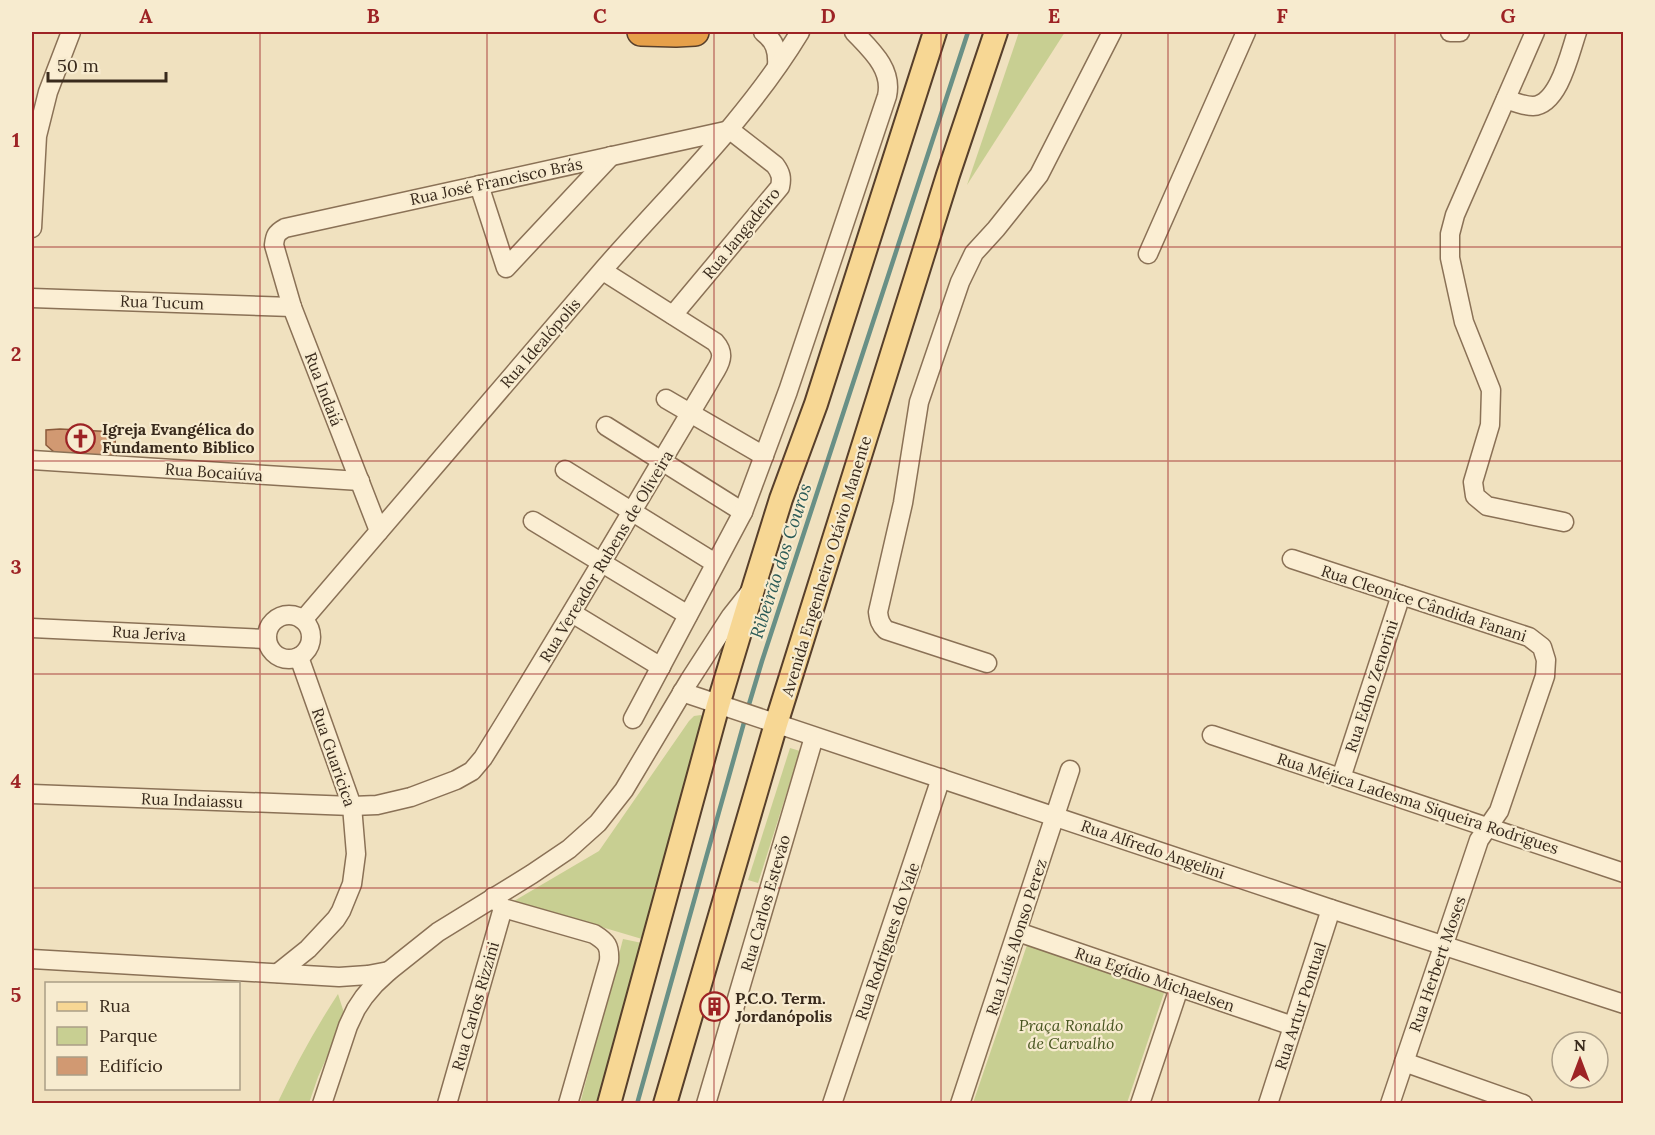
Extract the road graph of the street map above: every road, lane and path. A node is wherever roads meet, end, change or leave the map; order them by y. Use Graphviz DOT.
graph roads {
  1 [pos="71,32"];
  2 [pos="641,32"];
  3 [pos="695,32"];
  4 [pos="763,32"];
  5 [pos="800,32"];
  6 [pos="854,32"];
  7 [pos="936,32"];
  8 [pos="996,32"];
  9 [pos="1112,32"];
  10 [pos="1246,32"];
  11 [pos="1450,32"];
  12 [pos="1460,32"];
  13 [pos="1535,32"];
  14 [pos="1577,32"];
  15 [pos="777,66"];
  16 [pos="1506,99"];
  17 [pos="730,130"];
  18 [pos="611,156"];
  19 [pos="479,185"];
  20 [pos="32,228"];
  21 [pos="274,245"];
  22 [pos="1148,254"];
  23 [pos="603,271"];
  24 [pos="32,298"];
  25 [pos="292,307"];
  26 [pos="674,315"];
  27 [pos="666,399"];
  28 [pos="690,414"];
  29 [pos="606,426"];
  30 [pos="764,456"];
  31 [pos="32,460"];
  32 [pos="662,460"];
  33 [pos="565,470"];
  34 [pos="360,481"];
  35 [pos="631,511"];
  36 [pos="742,512"];
  37 [pos="533,521"];
  38 [pos="1564,522"];
  39 [pos="379,531"];
  40 [pos="1292,560"];
  41 [pos="601,561"];
  42 [pos="715,563"];
  43 [pos="754,586"];
  44 [pos="1401,595"];
  45 [pos="572,613"];
  46 [pos="688,615"];
  47 [pos="303,620"];
  48 [pos="32,628"];
  49 [pos="266,639"];
  50 [pos="299,657"];
  51 [pos="987,663"];
  52 [pos="661,667"];
  53 [pos="682,692"];
  54 [pos="724,707"];
  55 [pos="633,719"];
  56 [pos="769,722"];
  57 [pos="1212,735"];
  58 [pos="814,737"];
  59 [pos="1070,770"];
  60 [pos="941,778"];
  61 [pos="1341,778"];
  62 [pos="32,794"];
  63 [pos="352,806"];
  64 [pos="1056,816"];
  65 [pos="1489,827"];
  66 [pos="1623,873"];
  67 [pos="498,902"];
  68 [pos="1331,909"];
  69 [pos="1018,932"];
  70 [pos="1443,944"];
  71 [pos="32,959"];
  72 [pos="389,971"];
  73 [pos="278,973"];
  74 [pos="339,976"];
  75 [pos="1179,988"];
  76 [pos="1623,1004"];
  77 [pos="357,1007"];
  78 [pos="1293,1026"];
  79 [pos="1404,1062"];
  80 [pos="1517,1103"];
  81 [pos="322,1104"];
  82 [pos="447,1104"];
  83 [pos="568,1104"];
  84 [pos="609,1104"];
  85 [pos="665,1104"];
  86 [pos="706,1104"];
  87 [pos="832,1104"];
  88 [pos="960,1104"];
  89 [pos="1140,1104"];
  90 [pos="1268,1104"];
  91 [pos="1390,1104"];
  1 -- 20 [label="street"];
  2 -- 3 [label="highway"];
  4 -- 15 [label="street"];
  5 -- 15 [label="street, Rua Idealópolis"];
  6 -- 30 [label="street"];
  7 -- 43 [label="main road"];
  8 -- 56 [label="main road, Avenida Engenheiro Otávio Manente"];
  9 -- 51 [label="street"];
  10 -- 22 [label="street"];
  11 -- 12 [label="street"];
  13 -- 16 [label="street"];
  14 -- 16 [label="street"];
  15 -- 17 [label="street, Rua Idealópolis"];
  16 -- 38 [label="street"];
  17 -- 18 [label="street, Rua José Francisco Brás"];
  17 -- 23 [label="street, Rua Idealópolis"];
  17 -- 26 [label="street, Rua Jangadeiro"];
  18 -- 19 [label="street, Rua José Francisco Brás"];
  18 -- 19 [label="street"];
  19 -- 21 [label="street, Rua José Francisco Brás"];
  21 -- 25 [label="street, Rua Indaiá"];
  23 -- 26 [label="street, Rua Vereador Rubens de Oliveira"];
  23 -- 39 [label="street, Rua Idealópolis"];
  24 -- 25 [label="street, Rua Tucum"];
  25 -- 34 [label="street, Rua Indaiá"];
  26 -- 28 [label="street, Rua Vereador Rubens de Oliveira"];
  27 -- 28 [label="street"];
  28 -- 30 [label="street"];
  28 -- 32 [label="street, Rua Vereador Rubens de Oliveira"];
  29 -- 32 [label="street"];
  30 -- 36 [label="street"];
  31 -- 34 [label="street, Rua Bocaiúva"];
  32 -- 35 [label="street, Rua Vereador Rubens de Oliveira"];
  32 -- 36 [label="street"];
  33 -- 35 [label="street"];
  34 -- 39 [label="street, Rua Indaiá"];
  35 -- 41 [label="street, Rua Vereador Rubens de Oliveira"];
  35 -- 42 [label="street"];
  36 -- 42 [label="street"];
  37 -- 41 [label="street"];
  39 -- 47 [label="street, Rua Idealópolis"];
  40 -- 44 [label="street, Rua Cleonice Cândida Fanani"];
  41 -- 45 [label="street, Rua Vereador Rubens de Oliveira"];
  41 -- 46 [label="street"];
  42 -- 46 [label="street"];
  43 -- 53 [label="street"];
  43 -- 54 [label="main road"];
  44 -- 61 [label="street, Rua Edno Zenorini"];
  44 -- 65 [label="street, Rua Cleonice Cândida Fanani"];
  45 -- 52 [label="street"];
  45 -- 63 [label="street, Rua Vereador Rubens de Oliveira"];
  46 -- 52 [label="street"];
  47 -- 49 [label="street"];
  47 -- 50 [label="street"];
  48 -- 49 [label="street, Rua Jeríva"];
  49 -- 50 [label="street"];
  50 -- 63 [label="street, Rua Guaricica"];
  52 -- 55 [label="street"];
  53 -- 54 [label="street, Rua Alfredo Angelini"];
  53 -- 67 [label="street"];
  54 -- 56 [label="street, Rua Alfredo Angelini"];
  54 -- 84 [label="main road"];
  56 -- 58 [label="street, Rua Alfredo Angelini"];
  56 -- 85 [label="main road, Avenida Engenheiro Otávio Manente"];
  57 -- 61 [label="street, Rua Méjica Ladesma Siqueira Rodrigues"];
  58 -- 60 [label="street, Rua Alfredo Angelini"];
  58 -- 86 [label="street, Rua Carlos Estevão"];
  59 -- 64 [label="street, Rua Luís Alonso Perez"];
  60 -- 64 [label="street, Rua Alfredo Angelini"];
  60 -- 87 [label="street, Rua Rodrigues do Vale"];
  61 -- 65 [label="street, Rua Méjica Ladesma Siqueira Rodrigues"];
  62 -- 63 [label="street, Rua Indaiassu"];
  63 -- 73 [label="street, Rua Guaricica"];
  64 -- 68 [label="street, Rua Alfredo Angelini"];
  64 -- 69 [label="street, Rua Luís Alonso Perez"];
  65 -- 66 [label="street, Rua Méjica Ladesma Siqueira Rodrigues"];
  65 -- 70 [label="street, Rua Herbert Moses"];
  67 -- 72 [label="street"];
  67 -- 82 [label="street, Rua Carlos Rizzini"];
  67 -- 83 [label="street"];
  68 -- 70 [label="street, Rua Alfredo Angelini"];
  68 -- 78 [label="street, Rua Artur Pontual"];
  69 -- 75 [label="street, Rua Egídio Michaelsen"];
  69 -- 88 [label="street, Rua Luís Alonso Perez"];
  70 -- 76 [label="street, Rua Alfredo Angelini"];
  70 -- 79 [label="street, Rua Herbert Moses"];
  71 -- 73 [label="street"];
  72 -- 74 [label="street"];
  72 -- 77 [label="street"];
  73 -- 74 [label="street"];
  74 -- 77 [label="street"];
  75 -- 78 [label="street, Rua Egídio Michaelsen"];
  75 -- 89 [label="street"];
  77 -- 81 [label="street"];
  78 -- 90 [label="street, Rua Artur Pontual"];
  79 -- 80 [label="street"];
  79 -- 91 [label="street, Rua Herbert Moses"];
}
